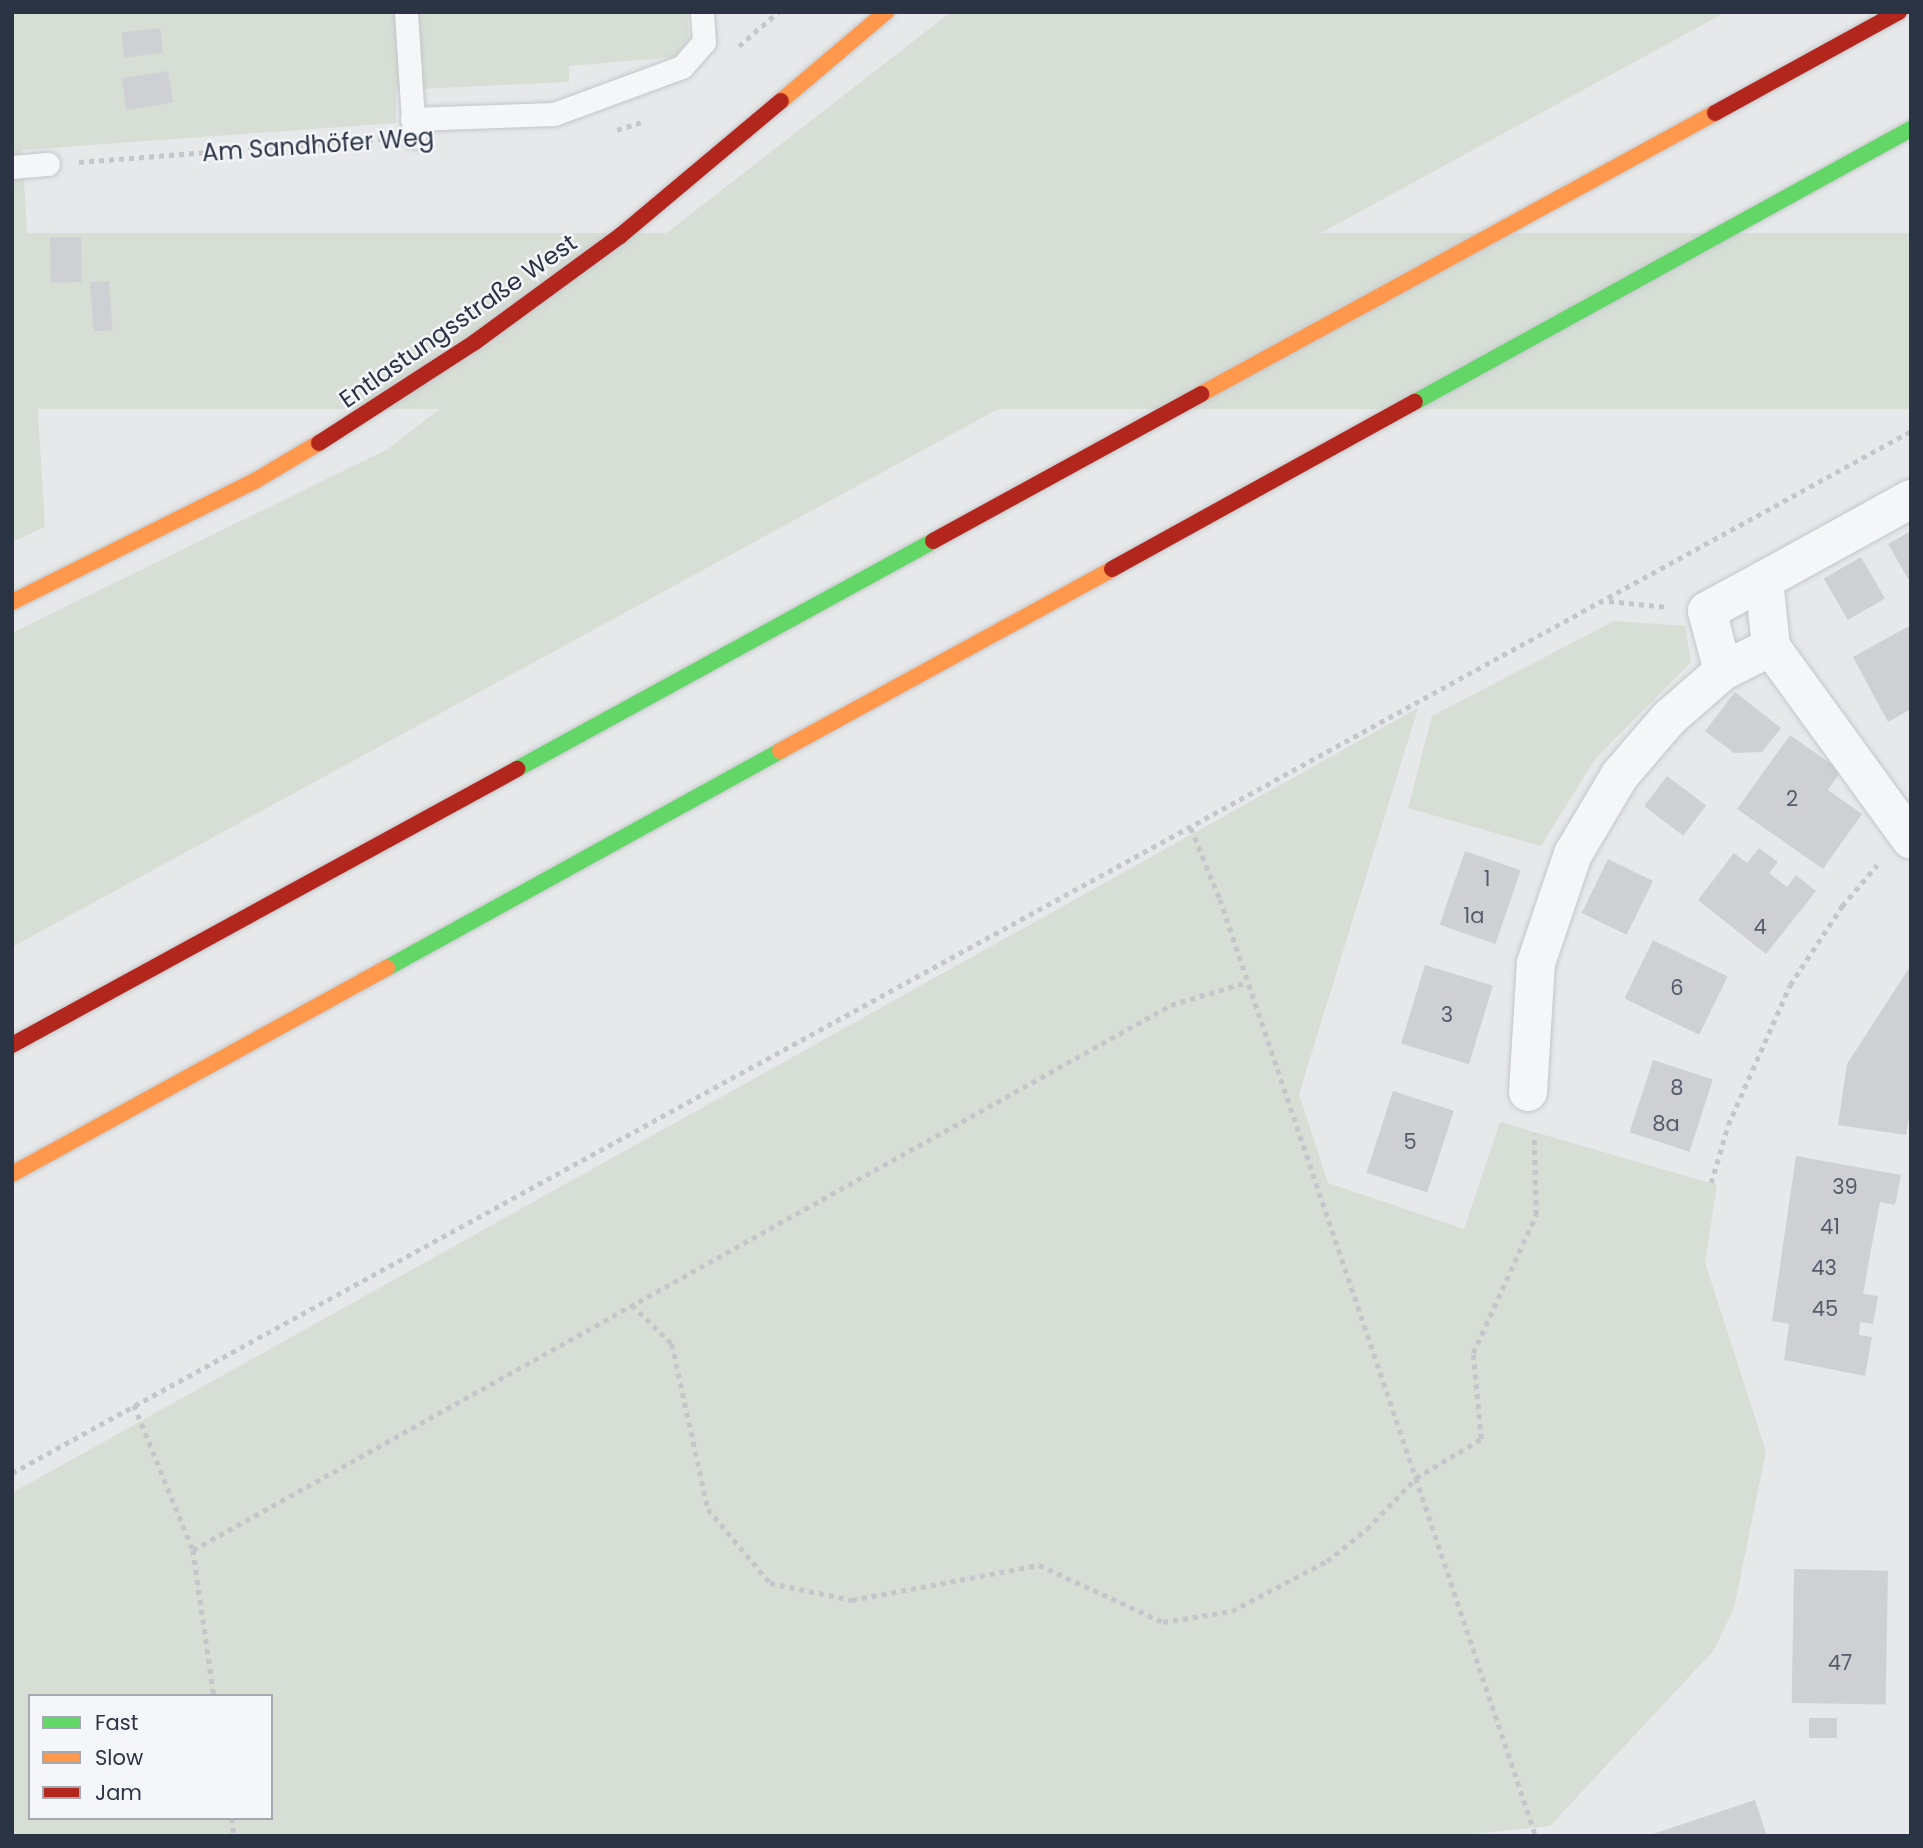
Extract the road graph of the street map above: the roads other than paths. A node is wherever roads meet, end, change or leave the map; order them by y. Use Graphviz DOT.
graph roads {
  1 [pos="406,12"];
  2 [pos="702,12"];
  3 [pos="886,12"];
  4 [pos="1899,12"];
  5 [pos="1911,129"];
  6 [pos="48,164"];
  7 [pos="12,167"];
  8 [pos="1911,499"];
  9 [pos="1764,580"];
  10 [pos="12,602"];
  11 [pos="1771,647"];
  12 [pos="1723,671"];
  13 [pos="1908,837"];
  14 [pos="12,1045"];
  15 [pos="1528,1092"];
  16 [pos="12,1174"];
  1 -- 2 [label="lane"];
  3 -- 10 [label="main road, Entlastungsstraße West"];
  4 -- 14 [label="main road"];
  5 -- 16 [label="main road"];
  6 -- 7 [label="lane"];
  8 -- 9 [label="street"];
  9 -- 11 [label="street"];
  9 -- 12 [label="street"];
  11 -- 12 [label="street"];
  11 -- 13 [label="street"];
  12 -- 15 [label="street"];
}
